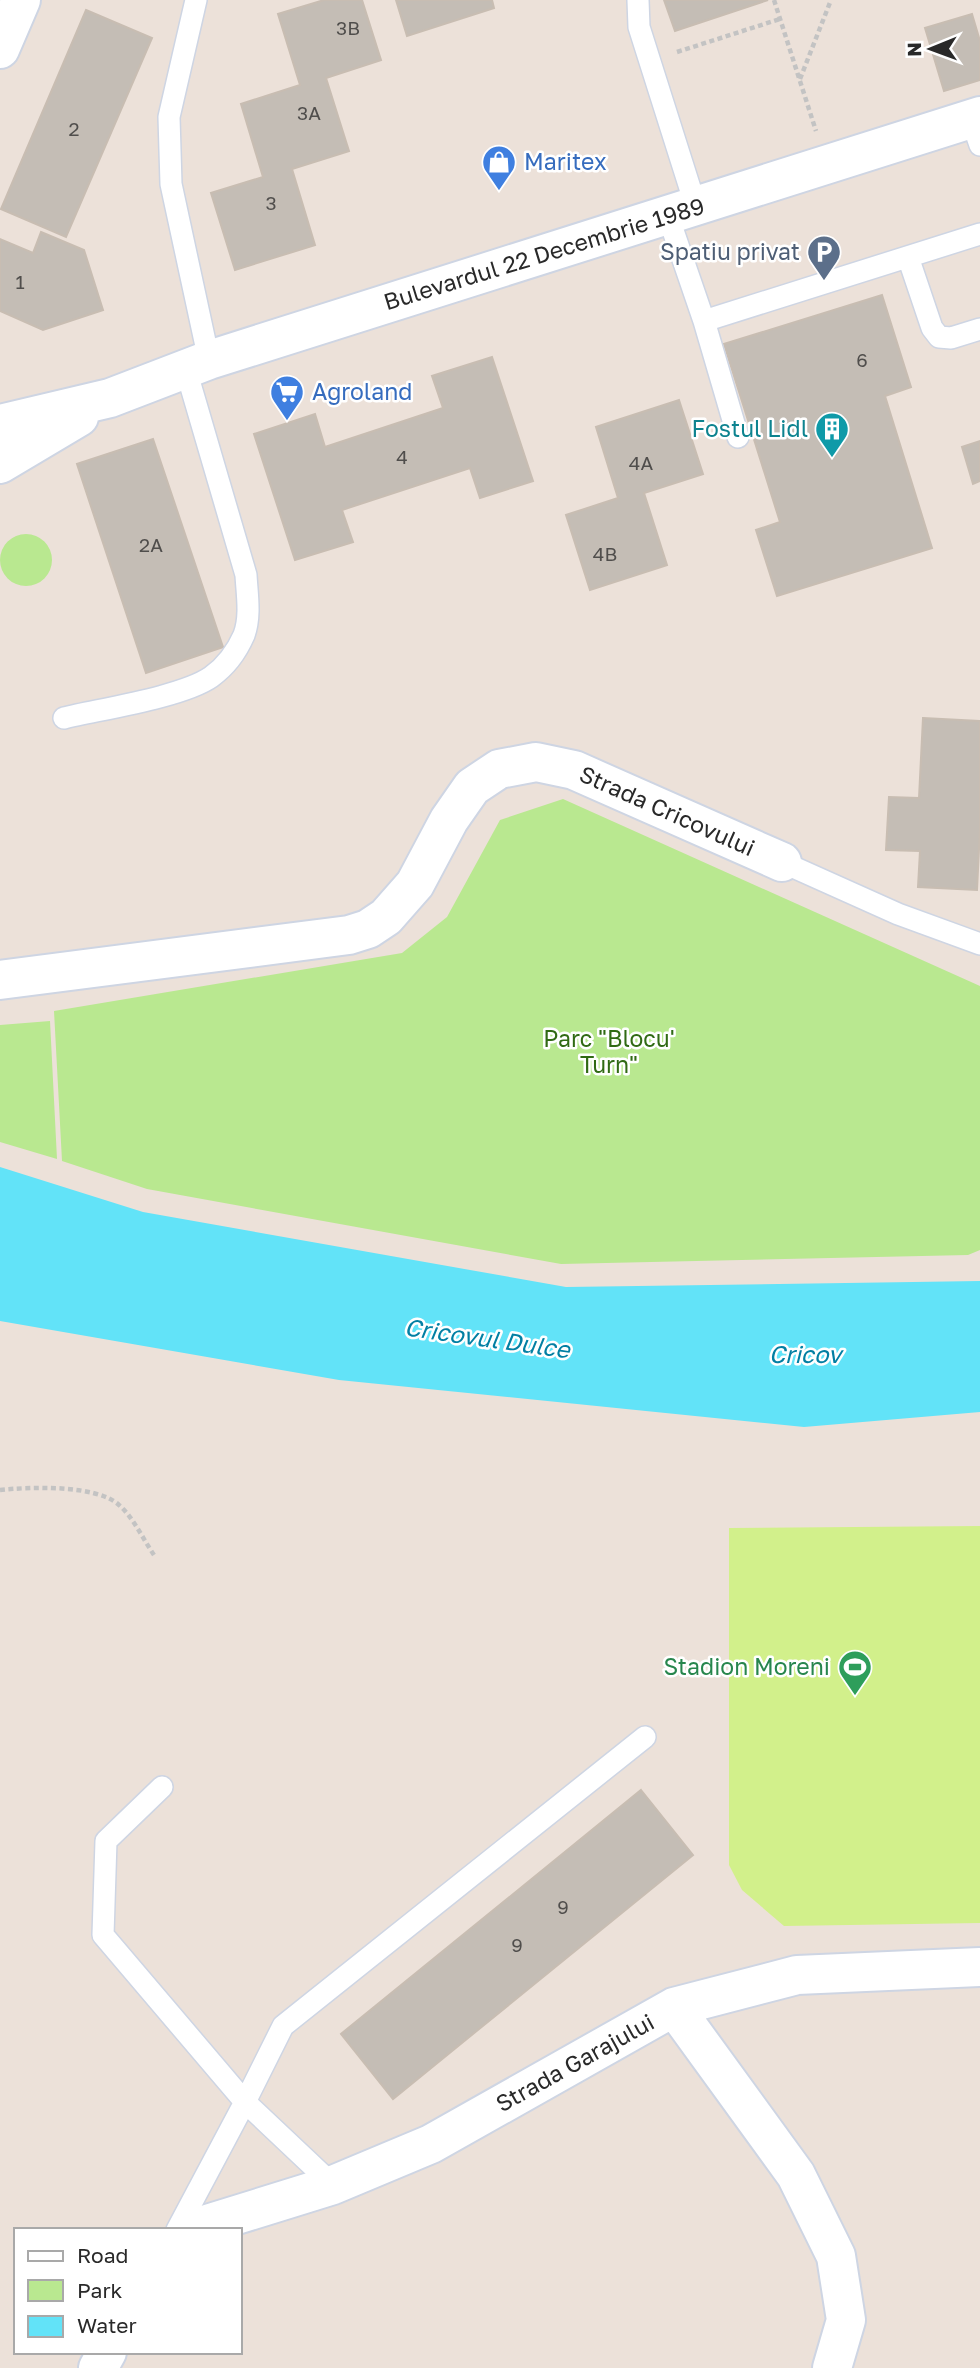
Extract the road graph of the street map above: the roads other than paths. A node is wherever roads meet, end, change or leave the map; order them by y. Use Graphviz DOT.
graph roads {
  1 [pos="21,0"];
  2 [pos="196,0"];
  3 [pos="638,0"];
  4 [pos="0,49"];
  5 [pos="977,127"];
  6 [pos="682,212"];
  7 [pos="980,234"];
  8 [pos="908,257"];
  9 [pos="704,321"];
  10 [pos="980,329"];
  11 [pos="197,365"];
  12 [pos="110,398"];
  13 [pos="4,421"];
  14 [pos="738,437"];
  15 [pos="0,464"];
  16 [pos="64,718"];
  17 [pos="782,862"];
  18 [pos="980,944"];
  19 [pos="0,980"];
  20 [pos="645,1737"];
  21 [pos="162,1787"];
  22 [pos="980,1967"];
  23 [pos="674,2007"];
  24 [pos="245,2102"];
  25 [pos="333,2185"];
  26 [pos="178,2228"];
  27 [pos="194,2228"];
  28 [pos="832,2368"];
  1 -- 4 [label="street"];
  2 -- 11 [label="lane"];
  3 -- 6 [label="lane"];
  5 -- 6 [label="street, Bulevardul 22 Decembrie 1989"];
  6 -- 9 [label="lane"];
  6 -- 11 [label="street, Bulevardul 22 Decembrie 1989"];
  7 -- 8 [label="lane"];
  8 -- 9 [label="lane"];
  8 -- 10 [label="lane"];
  9 -- 14 [label="lane"];
  11 -- 12 [label="street, Bulevardul 22 Decembrie 1989"];
  11 -- 16 [label="lane"];
  12 -- 13 [label="street, Bulevardul 22 Decembrie 1989"];
  12 -- 15 [label="street, Bulevardul 22 Decembrie 1989"];
  17 -- 18 [label="lane, Strada Cricovului"];
  17 -- 19 [label="street, Strada Cricovului"];
  20 -- 24 [label="lane"];
  21 -- 24 [label="lane"];
  22 -- 23 [label="street, Strada Garajului"];
  23 -- 25 [label="street, Strada Garajului"];
  23 -- 28 [label="street"];
  24 -- 25 [label="lane"];
  24 -- 26 [label="lane"];
  25 -- 27 [label="street, Strada Garajului"];
}
